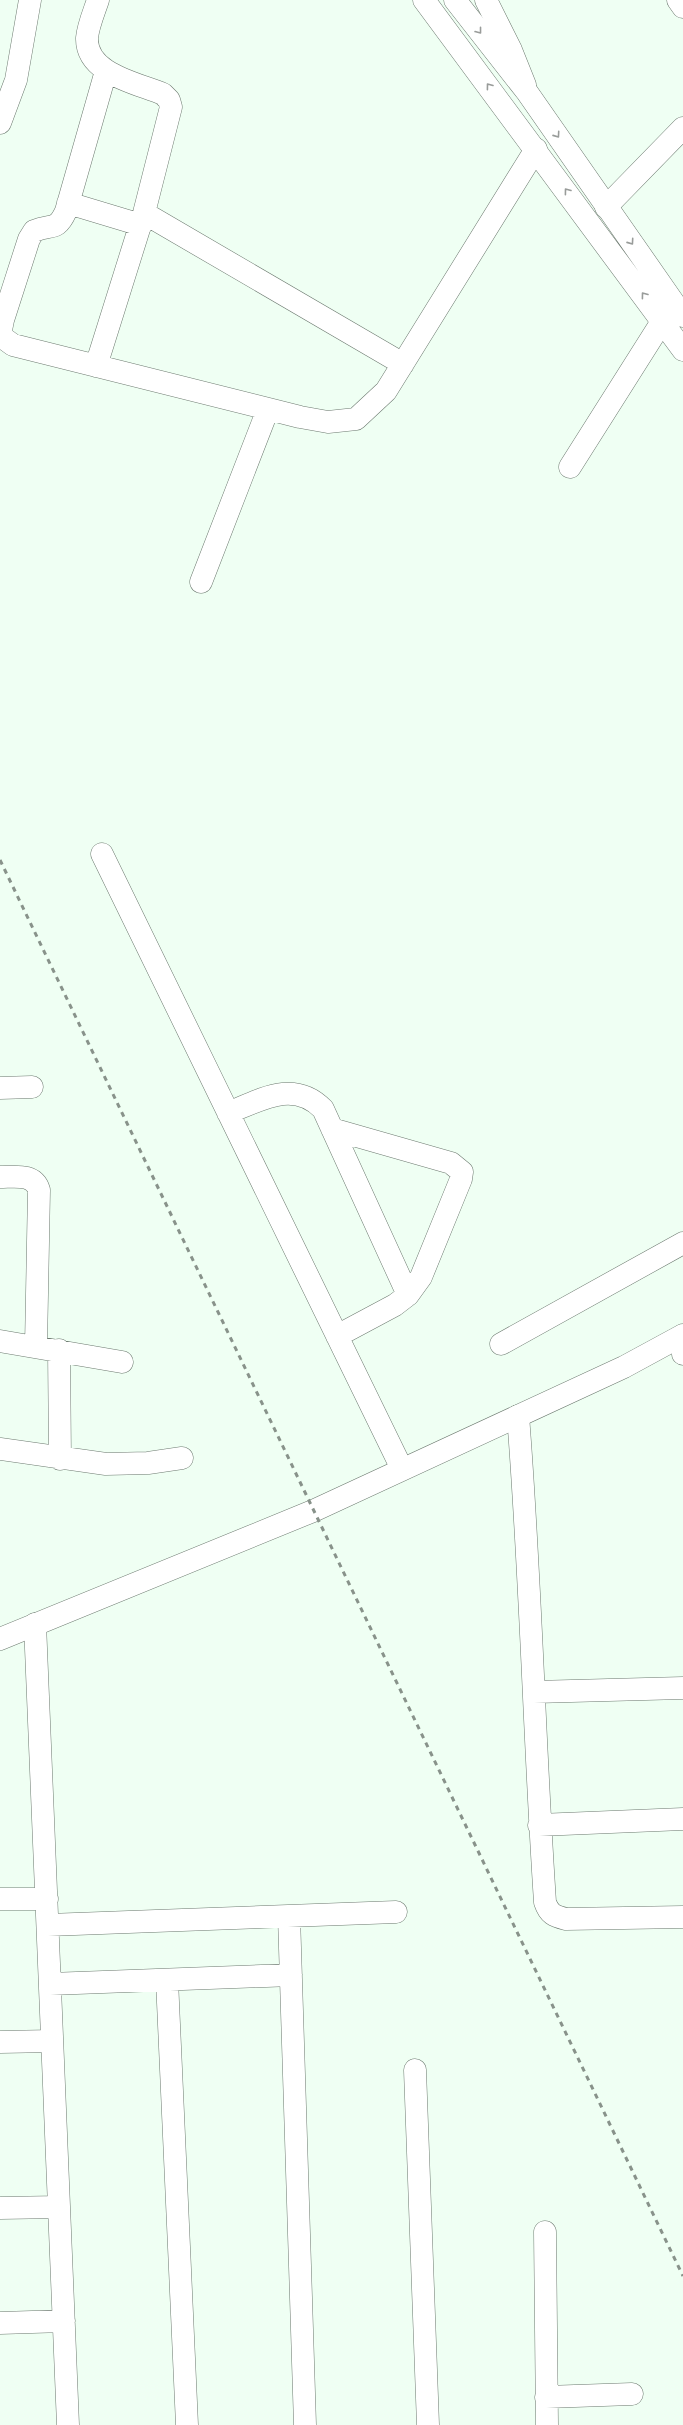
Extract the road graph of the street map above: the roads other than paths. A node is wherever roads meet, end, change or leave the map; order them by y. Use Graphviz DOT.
graph roads {
  1 [pos="30,0"];
  2 [pos="98,0"];
  3 [pos="424,0"];
  4 [pos="455,0"];
  5 [pos="486,0"];
  6 [pos="678,0"];
  7 [pos="683,8"];
  8 [pos="106,71"];
  9 [pos="527,92"];
  10 [pos="0,123"];
  11 [pos="683,128"];
  12 [pos="536,149"];
  13 [pos="68,203"];
  14 [pos="606,207"];
  15 [pos="142,219"];
  16 [pos="673,318"];
  17 [pos="683,350"];
  18 [pos="403,364"];
  19 [pos="96,366"];
  20 [pos="268,410"];
  21 [pos="570,466"];
  22 [pos="201,582"];
  23 [pos="102,854"];
  24 [pos="32,1087"];
  25 [pos="0,1088"];
  26 [pos="228,1113"];
  27 [pos="332,1129"];
  28 [pos="0,1177"];
  29 [pos="683,1243"];
  30 [pos="408,1295"];
  31 [pos="337,1336"];
  32 [pos="0,1341"];
  33 [pos="683,1342"];
  34 [pos="501,1344"];
  35 [pos="36,1346"];
  36 [pos="60,1350"];
  37 [pos="122,1362"];
  38 [pos="518,1416"];
  39 [pos="0,1449"];
  40 [pos="60,1458"];
  41 [pos="182,1458"];
  42 [pos="402,1470"];
  43 [pos="35,1624"];
  44 [pos="0,1639"];
  45 [pos="683,1688"];
  46 [pos="534,1692"];
  47 [pos="683,1819"];
  48 [pos="540,1825"];
  49 [pos="0,1899"];
  50 [pos="46,1899"];
  51 [pos="396,1912"];
  52 [pos="289,1916"];
  53 [pos="683,1917"];
  54 [pos="48,1925"];
  55 [pos="291,1976"];
  56 [pos="167,1980"];
  57 [pos="50,1984"];
  58 [pos="52,2040"];
  59 [pos="0,2042"];
  60 [pos="415,2070"];
  61 [pos="0,2208"];
  62 [pos="59,2208"];
  63 [pos="545,2232"];
  64 [pos="64,2321"];
  65 [pos="0,2322"];
  66 [pos="632,2394"];
  67 [pos="546,2397"];
  68 [pos="68,2425"];
  69 [pos="187,2425"];
  70 [pos="305,2425"];
  71 [pos="428,2425"];
  72 [pos="547,2425"];
  1 -- 10 [label="main road"];
  2 -- 8 [label="main road"];
  12 -- 3 [label="main road, one-way"];
  4 -- 9 [label="main road, one-way"];
  5 -- 9 [label="main road"];
  6 -- 7 [label="main road"];
  8 -- 13 [label="main road"];
  8 -- 15 [label="main road"];
  9 -- 14 [label="main road, one-way"];
  11 -- 14 [label="main road"];
  16 -- 12 [label="main road, one-way"];
  12 -- 18 [label="main road"];
  13 -- 15 [label="main road"];
  13 -- 19 [label="main road"];
  14 -- 16 [label="main road, one-way"];
  15 -- 18 [label="main road"];
  15 -- 19 [label="main road"];
  16 -- 17 [label="main road"];
  16 -- 21 [label="main road"];
  18 -- 20 [label="main road"];
  19 -- 20 [label="main road"];
  20 -- 22 [label="main road"];
  23 -- 26 [label="main road"];
  24 -- 25 [label="main road"];
  26 -- 27 [label="main road"];
  26 -- 31 [label="main road"];
  27 -- 30 [label="main road"];
  27 -- 30 [label="main road"];
  28 -- 35 [label="main road"];
  29 -- 34 [label="main road"];
  30 -- 31 [label="main road"];
  31 -- 42 [label="main road"];
  32 -- 35 [label="main road"];
  33 -- 38 [label="main road"];
  35 -- 36 [label="main road"];
  36 -- 37 [label="main road"];
  36 -- 40 [label="main road"];
  38 -- 42 [label="main road"];
  38 -- 46 [label="main road"];
  39 -- 40 [label="main road"];
  40 -- 41 [label="main road"];
  42 -- 43 [label="main road"];
  43 -- 44 [label="main road"];
  43 -- 50 [label="main road"];
  45 -- 46 [label="main road"];
  46 -- 48 [label="main road"];
  47 -- 48 [label="main road"];
  48 -- 53 [label="main road"];
  49 -- 50 [label="main road"];
  50 -- 54 [label="main road"];
  51 -- 52 [label="main road"];
  52 -- 54 [label="main road"];
  52 -- 55 [label="main road"];
  54 -- 57 [label="main road"];
  55 -- 56 [label="main road"];
  55 -- 70 [label="main road"];
  56 -- 57 [label="main road"];
  56 -- 69 [label="main road"];
  57 -- 58 [label="main road"];
  58 -- 59 [label="main road"];
  58 -- 62 [label="main road"];
  60 -- 71 [label="main road"];
  61 -- 62 [label="main road"];
  62 -- 64 [label="main road"];
  63 -- 67 [label="main road"];
  64 -- 65 [label="main road"];
  64 -- 68 [label="main road"];
  66 -- 67 [label="main road"];
  67 -- 72 [label="main road"];
}
